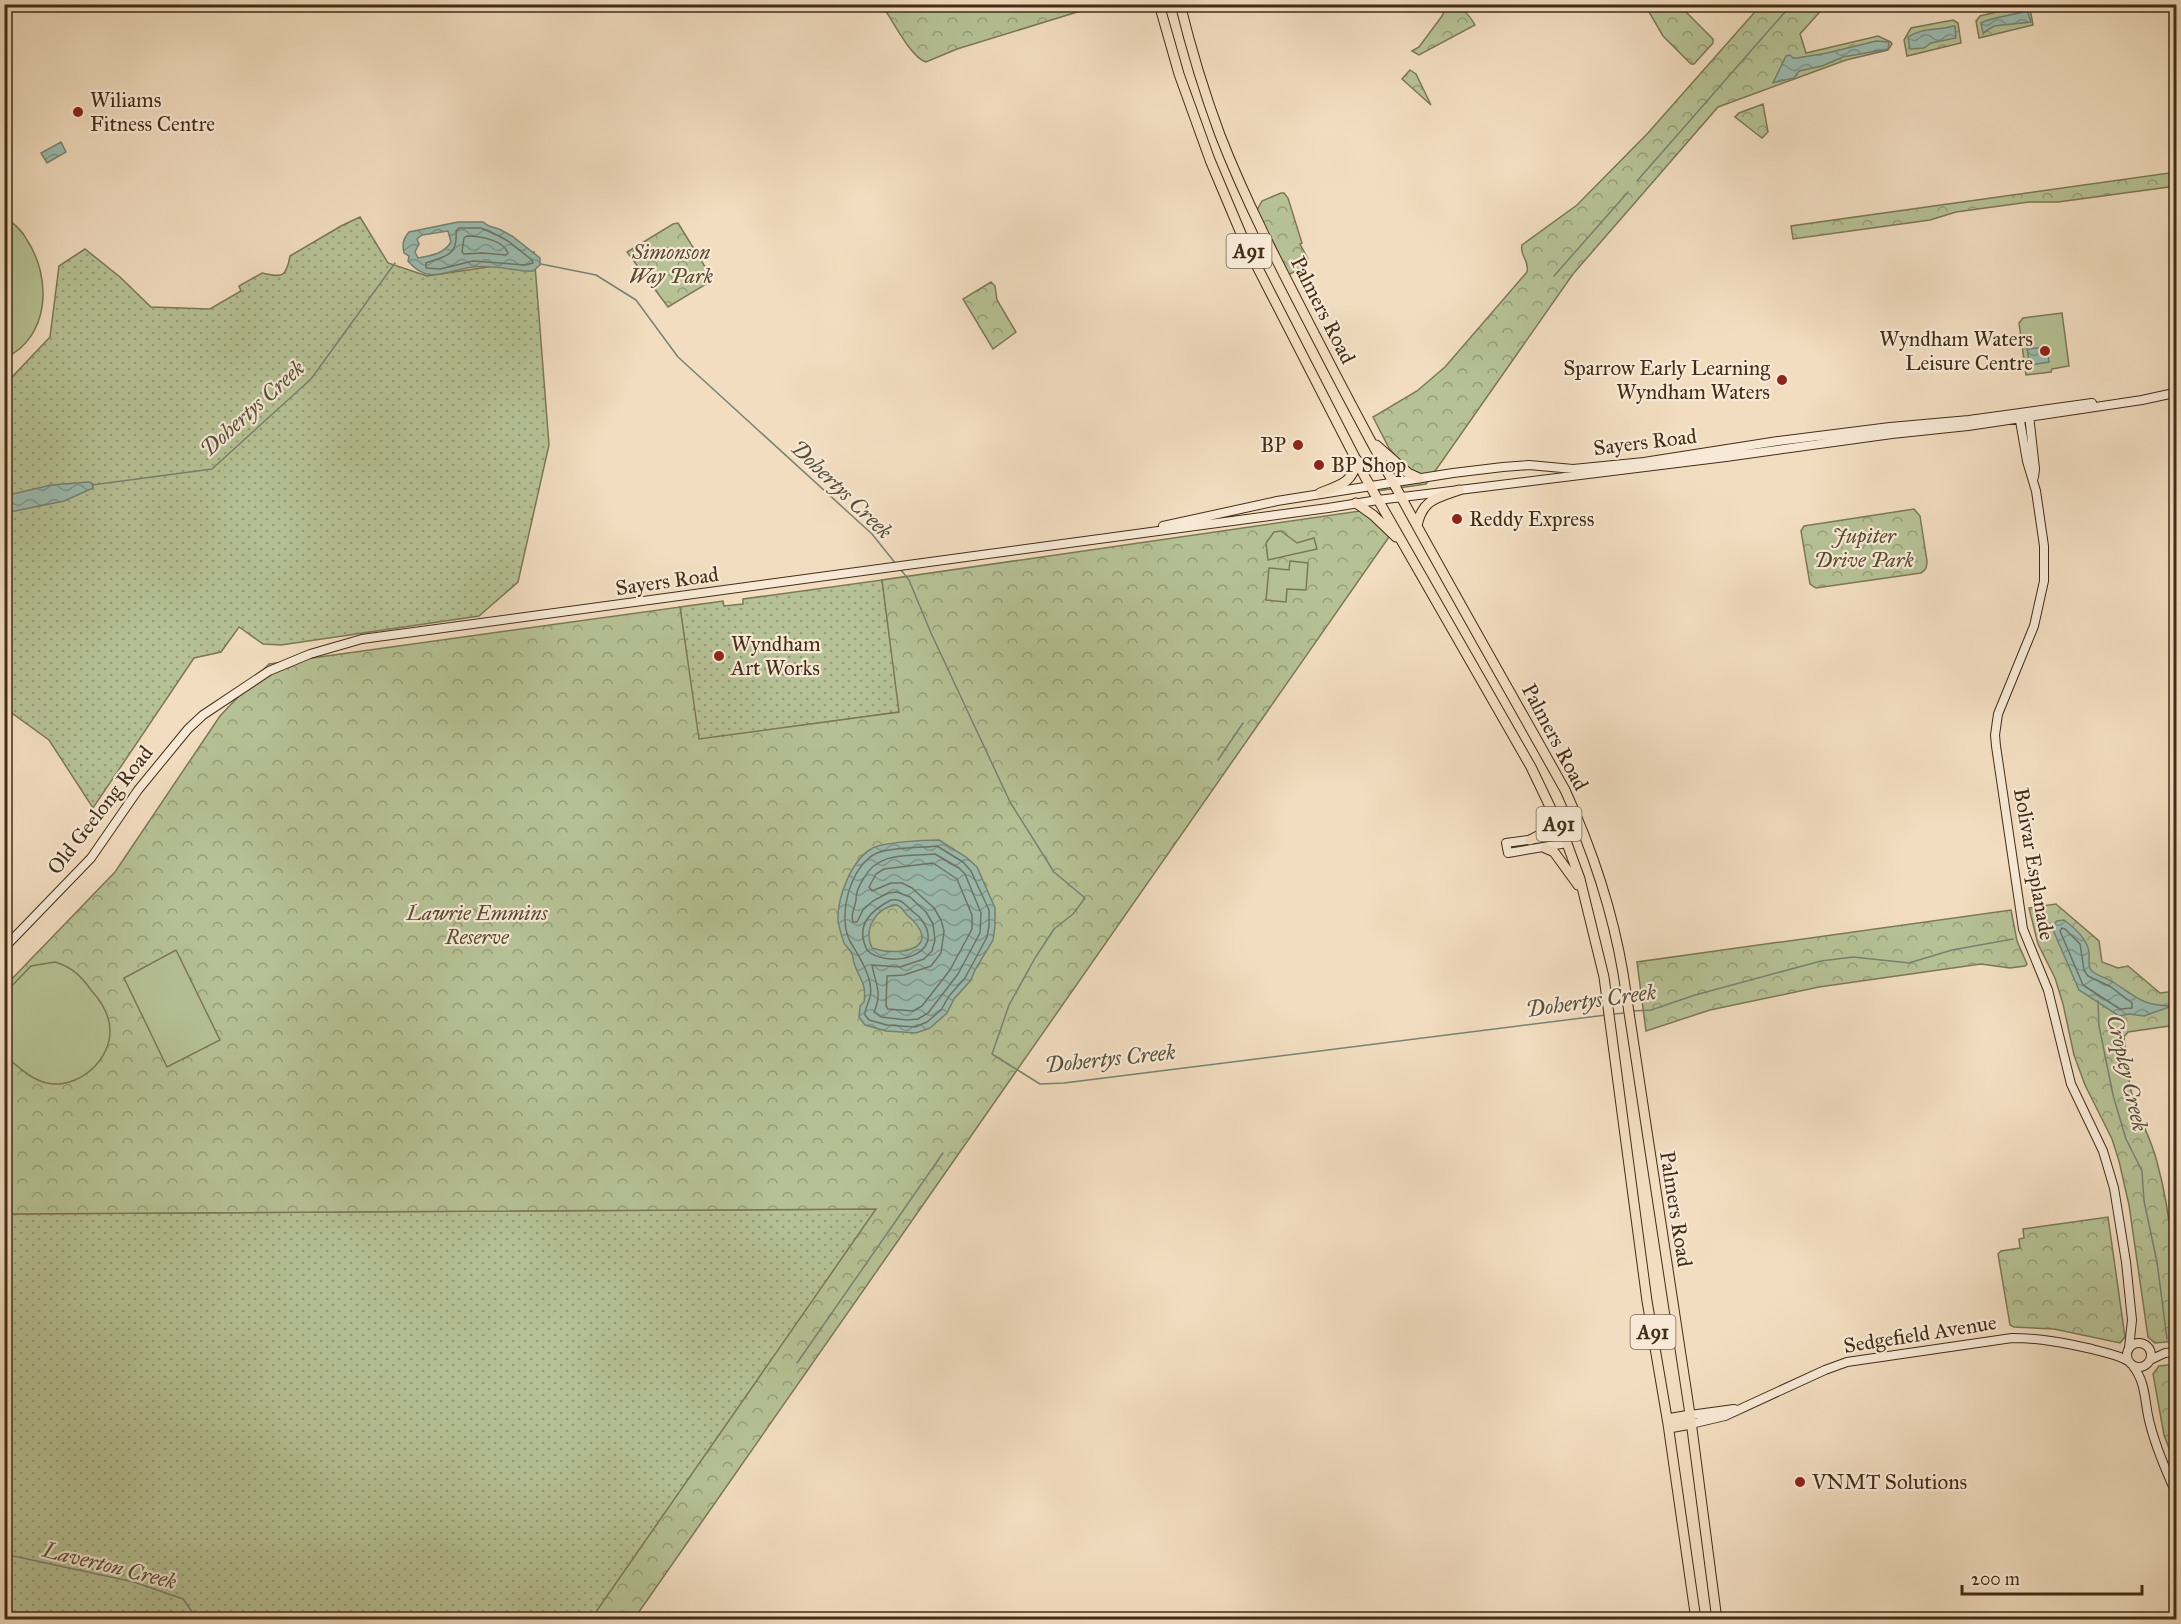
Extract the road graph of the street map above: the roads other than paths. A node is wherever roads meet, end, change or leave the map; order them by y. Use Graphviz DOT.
graph roads {
  1 [pos="1159,4"];
  2 [pos="1180,4"];
  3 [pos="2175,393"];
  4 [pos="2029,415"];
  5 [pos="2020,416"];
  6 [pos="1370,440"];
  7 [pos="1726,454"];
  8 [pos="1357,460"];
  9 [pos="1419,478"];
  10 [pos="2034,479"];
  11 [pos="1393,482"];
  12 [pos="1370,485"];
  13 [pos="1459,490"];
  14 [pos="1320,493"];
  15 [pos="1401,497"];
  16 [pos="1378,500"];
  17 [pos="1356,504"];
  18 [pos="1416,526"];
  19 [pos="1124,536"];
  20 [pos="1404,545"];
  21 [pos="227,698"];
  22 [pos="1554,814"];
  23 [pos="1584,833"];
  24 [pos="1565,839"];
  25 [pos="1530,840"];
  26 [pos="1545,848"];
  27 [pos="1585,897"];
  28 [pos="4,948"];
  29 [pos="2132,1320"];
  30 [pos="2147,1347"];
  31 [pos="2129,1349"];
  32 [pos="2176,1352"];
  33 [pos="2112,1353"];
  34 [pos="2165,1353"];
  35 [pos="2149,1362"];
  36 [pos="2131,1364"];
  37 [pos="2143,1382"];
  38 [pos="1690,1419"];
  39 [pos="1668,1423"];
  40 [pos="2176,1493"];
  41 [pos="1695,1620"];
  42 [pos="1717,1620"];
  1 -- 8 [label="highway, Palmers Road / A91"];
  2 -- 6 [label="highway, Palmers Road / A91"];
  3 -- 4 [label="main road, Sayers Road"];
  4 -- 5 [label="main road, Sayers Road"];
  4 -- 10 [label="main road, Bolivar Esplanade"];
  5 -- 7 [label="main road, Sayers Road"];
  5 -- 10 [label="main road, Bolivar Esplanade"];
  6 -- 9 [label="highway"];
  6 -- 11 [label="highway, Palmers Road / A91"];
  7 -- 9 [label="main road, Sayers Road"];
  7 -- 13 [label="main road, Sayers Road"];
  8 -- 12 [label="highway, Palmers Road / A91"];
  8 -- 14 [label="highway"];
  9 -- 11 [label="main road, Sayers Road"];
  10 -- 29 [label="main road, Bolivar Esplanade"];
  11 -- 12 [label="main road, Sayers Road"];
  11 -- 15 [label="highway, Palmers Road / A91"];
  12 -- 14 [label="main road, Sayers Road"];
  12 -- 16 [label="highway, Palmers Road / A91"];
  13 -- 15 [label="main road, Sayers Road"];
  13 -- 18 [label="highway"];
  14 -- 19 [label="main road, Sayers Road"];
  15 -- 16 [label="main road, Sayers Road"];
  15 -- 18 [label="highway, Palmers Road / A91"];
  16 -- 17 [label="main road, Sayers Road"];
  16 -- 20 [label="highway, Palmers Road / A91"];
  17 -- 19 [label="main road, Sayers Road"];
  17 -- 20 [label="highway"];
  18 -- 23 [label="highway, Palmers Road / A91"];
  19 -- 21 [label="main road, Sayers Road"];
  20 -- 22 [label="highway, Palmers Road / A91"];
  21 -- 28 [label="main road, Old Geelong Road"];
  22 -- 24 [label="highway, Palmers Road / A91"];
  22 -- 25 [label="highway"];
  23 -- 24 [label="highway"];
  23 -- 38 [label="highway, Palmers Road / A91"];
  24 -- 25 [label="main road"];
  24 -- 26 [label="main road"];
  24 -- 27 [label="highway, Palmers Road / A91"];
  25 -- 26 [label="main road"];
  26 -- 27 [label="highway"];
  27 -- 39 [label="highway, Palmers Road / A91"];
  29 -- 30 [label="main road, Bolivar Esplanade"];
  29 -- 31 [label="main road, Bolivar Esplanade"];
  30 -- 31 [label="main road"];
  30 -- 34 [label="main road"];
  30 -- 35 [label="main road"];
  31 -- 33 [label="main road, Sedgefield Avenue"];
  31 -- 36 [label="main road"];
  32 -- 34 [label="main road"];
  33 -- 36 [label="main road, Sedgefield Avenue"];
  33 -- 38 [label="main road, Sedgefield Avenue"];
  34 -- 35 [label="main road"];
  35 -- 36 [label="main road"];
  35 -- 37 [label="main road"];
  36 -- 37 [label="main road"];
  37 -- 40 [label="main road"];
  38 -- 39 [label="highway"];
  38 -- 42 [label="highway, Palmers Road / A91"];
  39 -- 41 [label="highway, Palmers Road / A91"];
}
